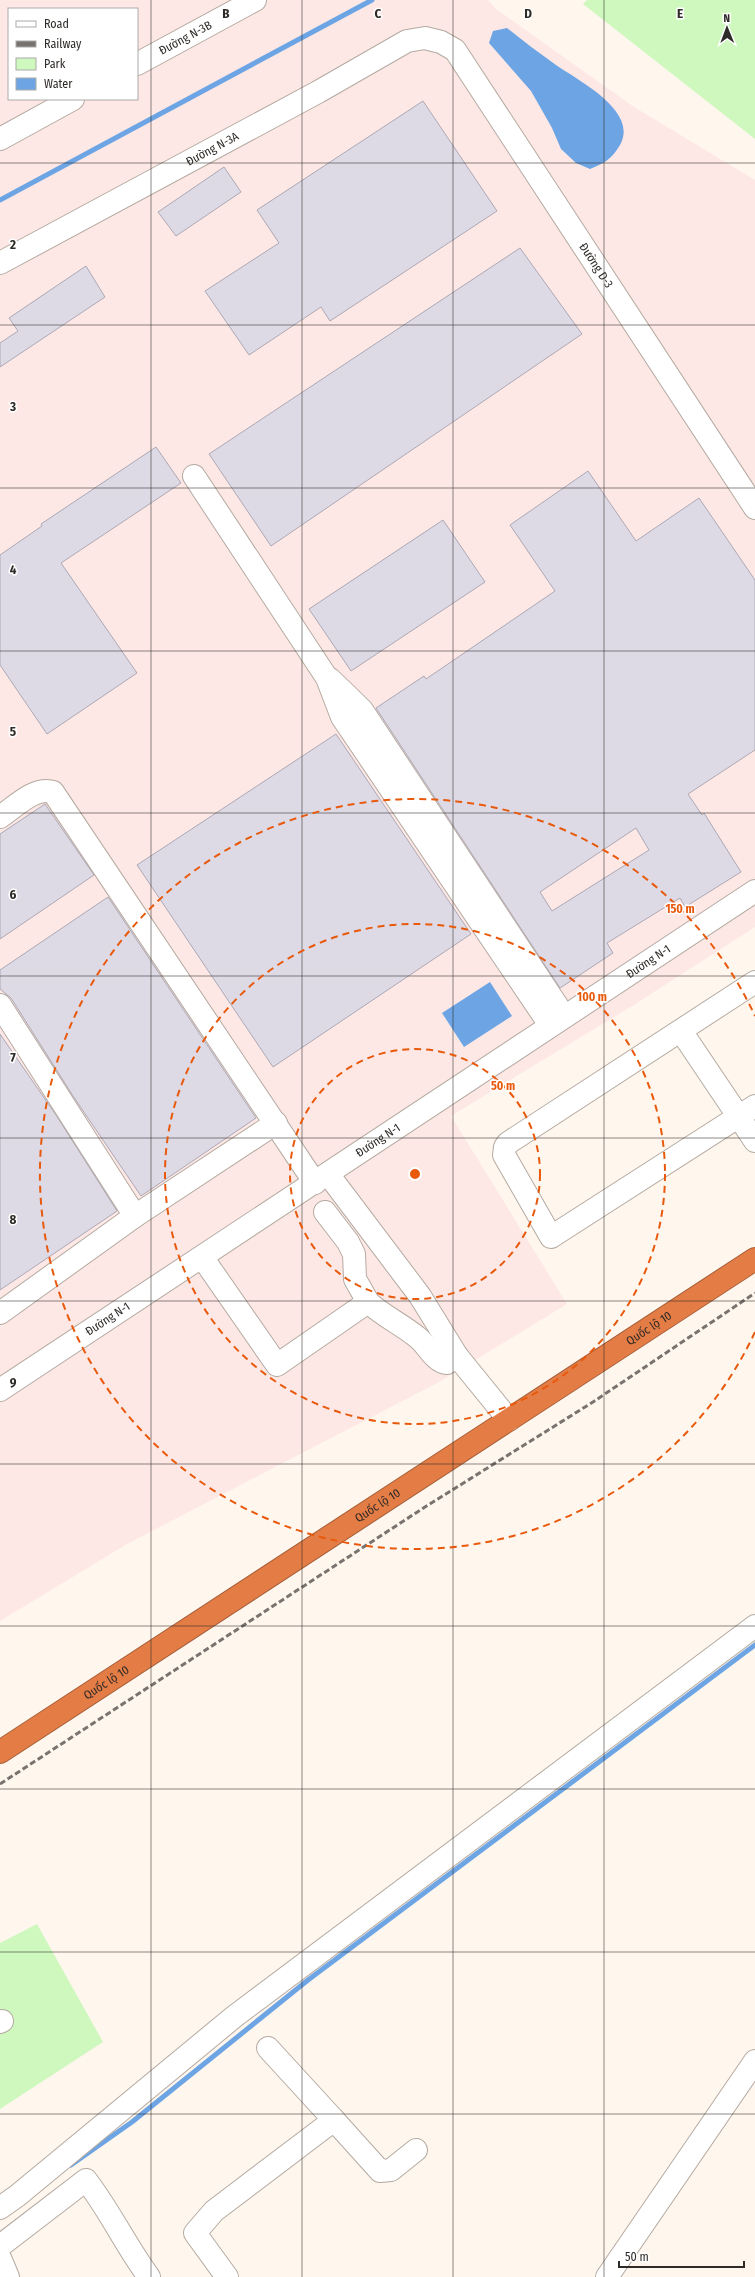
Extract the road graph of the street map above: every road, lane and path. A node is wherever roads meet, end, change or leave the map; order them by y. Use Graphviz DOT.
graph roads {
  1 [pos="255,0"];
  2 [pos="425,38"];
  3 [pos="138,63"];
  4 [pos="71,100"];
  5 [pos="0,139"];
  6 [pos="0,263"];
  7 [pos="194,476"];
  8 [pos="755,508"];
  9 [pos="0,817"];
  10 [pos="755,891"];
  11 [pos="755,982"];
  12 [pos="0,1005"];
  13 [pos="557,1020"];
  14 [pos="681,1031"];
  15 [pos="747,1111"];
  16 [pos="276,1123"];
  17 [pos="755,1141"];
  18 [pos="322,1178"];
  19 [pos="325,1212"];
  20 [pos="135,1216"];
  21 [pos="202,1257"];
  22 [pos="755,1258"];
  23 [pos="368,1302"];
  24 [pos="0,1313"];
  25 [pos="457,1356"];
  26 [pos="0,1390"];
  27 [pos="509,1420"];
  28 [pos="755,1626"];
  29 [pos="0,1752"];
  30 [pos="268,2048"];
  31 [pos="755,2061"];
  32 [pos="334,2120"];
  33 [pos="416,2150"];
  34 [pos="0,2208"];
  35 [pos="0,2246"];
  36 [pos="0,2258"];
  37 [pos="8,2277"];
  38 [pos="149,2277"];
  39 [pos="227,2277"];
  40 [pos="607,2277"];
  1 -- 3 [label="street, Đường N-3B"];
  2 -- 6 [label="street, Đường N-3A"];
  2 -- 8 [label="street, Đường D-3"];
  4 -- 5 [label="street"];
  7 -- 13 [label="street"];
  9 -- 16 [label="street"];
  10 -- 13 [label="street, Đường N-1"];
  11 -- 14 [label="street"];
  12 -- 20 [label="street"];
  13 -- 18 [label="street, Đường N-1"];
  14 -- 15 [label="street"];
  14 -- 15 [label="street"];
  15 -- 17 [label="street"];
  16 -- 18 [label="street"];
  16 -- 20 [label="street"];
  18 -- 21 [label="street, Đường N-1"];
  18 -- 25 [label="street"];
  19 -- 23 [label="street"];
  20 -- 24 [label="street"];
  21 -- 23 [label="street"];
  21 -- 26 [label="street, Đường N-1"];
  22 -- 27 [label="highway, Quốc lộ 10"];
  23 -- 25 [label="street"];
  25 -- 27 [label="street"];
  27 -- 29 [label="highway, Quốc lộ 10"];
  28 -- 34 [label="street"];
  30 -- 32 [label="street"];
  31 -- 40 [label="street"];
  32 -- 33 [label="street"];
  32 -- 39 [label="street"];
  35 -- 38 [label="street"];
  36 -- 37 [label="street"];
}
